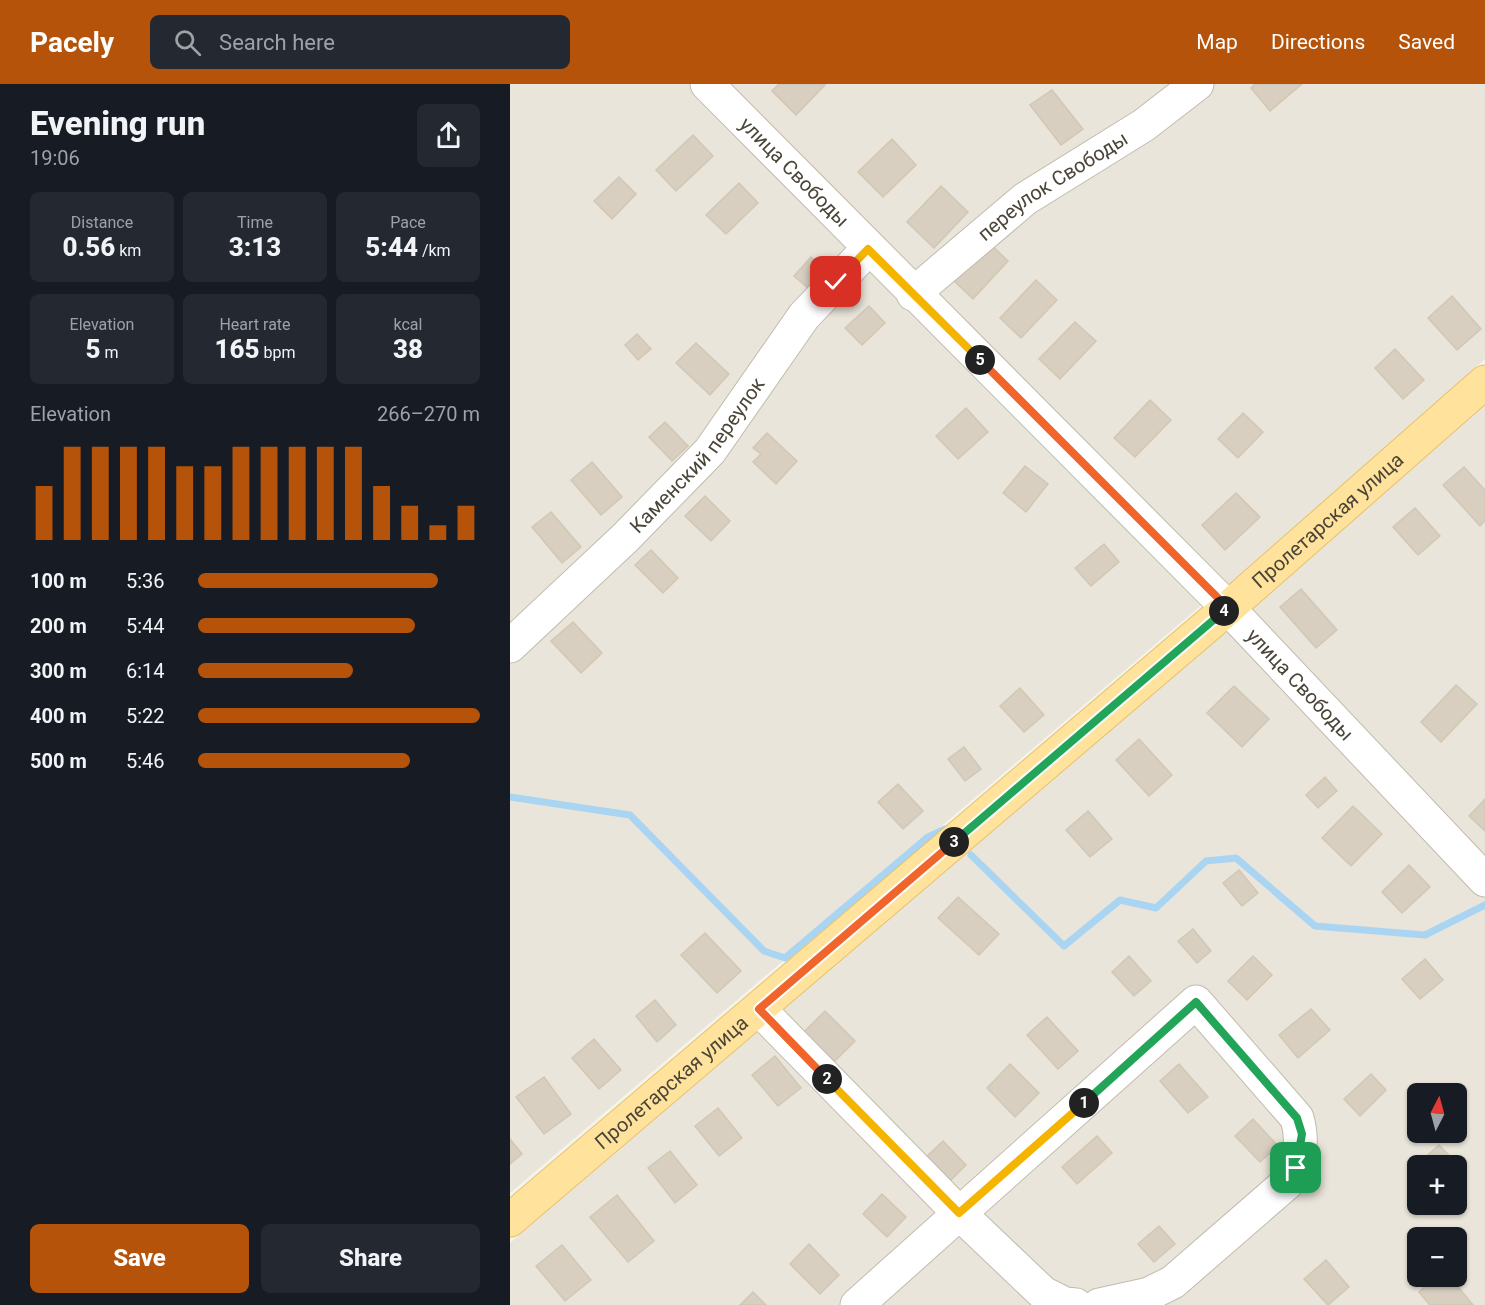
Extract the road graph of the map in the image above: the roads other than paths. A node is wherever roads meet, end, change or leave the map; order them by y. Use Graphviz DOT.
graph roads {
  1 [pos="707,84"];
  2 [pos="1197,84"];
  3 [pos="868,249"];
  4 [pos="913,294"];
  5 [pos="1485,382"];
  6 [pos="1228,608"];
  7 [pos="510,646"];
  8 [pos="1481,869"];
  9 [pos="759,1009"];
  10 [pos="959,1213"];
  11 [pos="510,1220"];
  12 [pos="863,1303"];
  13 [pos="1076,1305"];
  14 [pos="1099,1305"];
  1 -- 3 [label="street, улица Свободы"];
  2 -- 4 [label="street, переулок Свободы"];
  3 -- 4 [label="street, улица Свободы"];
  3 -- 7 [label="street, Каменский переулок"];
  4 -- 6 [label="street, улица Свободы"];
  5 -- 6 [label="main road, Пролетарская улица"];
  6 -- 8 [label="street, улица Свободы"];
  6 -- 9 [label="main road, Пролетарская улица"];
  9 -- 10 [label="street"];
  9 -- 11 [label="main road, Пролетарская улица"];
  10 -- 12 [label="street"];
  10 -- 13 [label="street"];
  10 -- 14 [label="street"];
}
